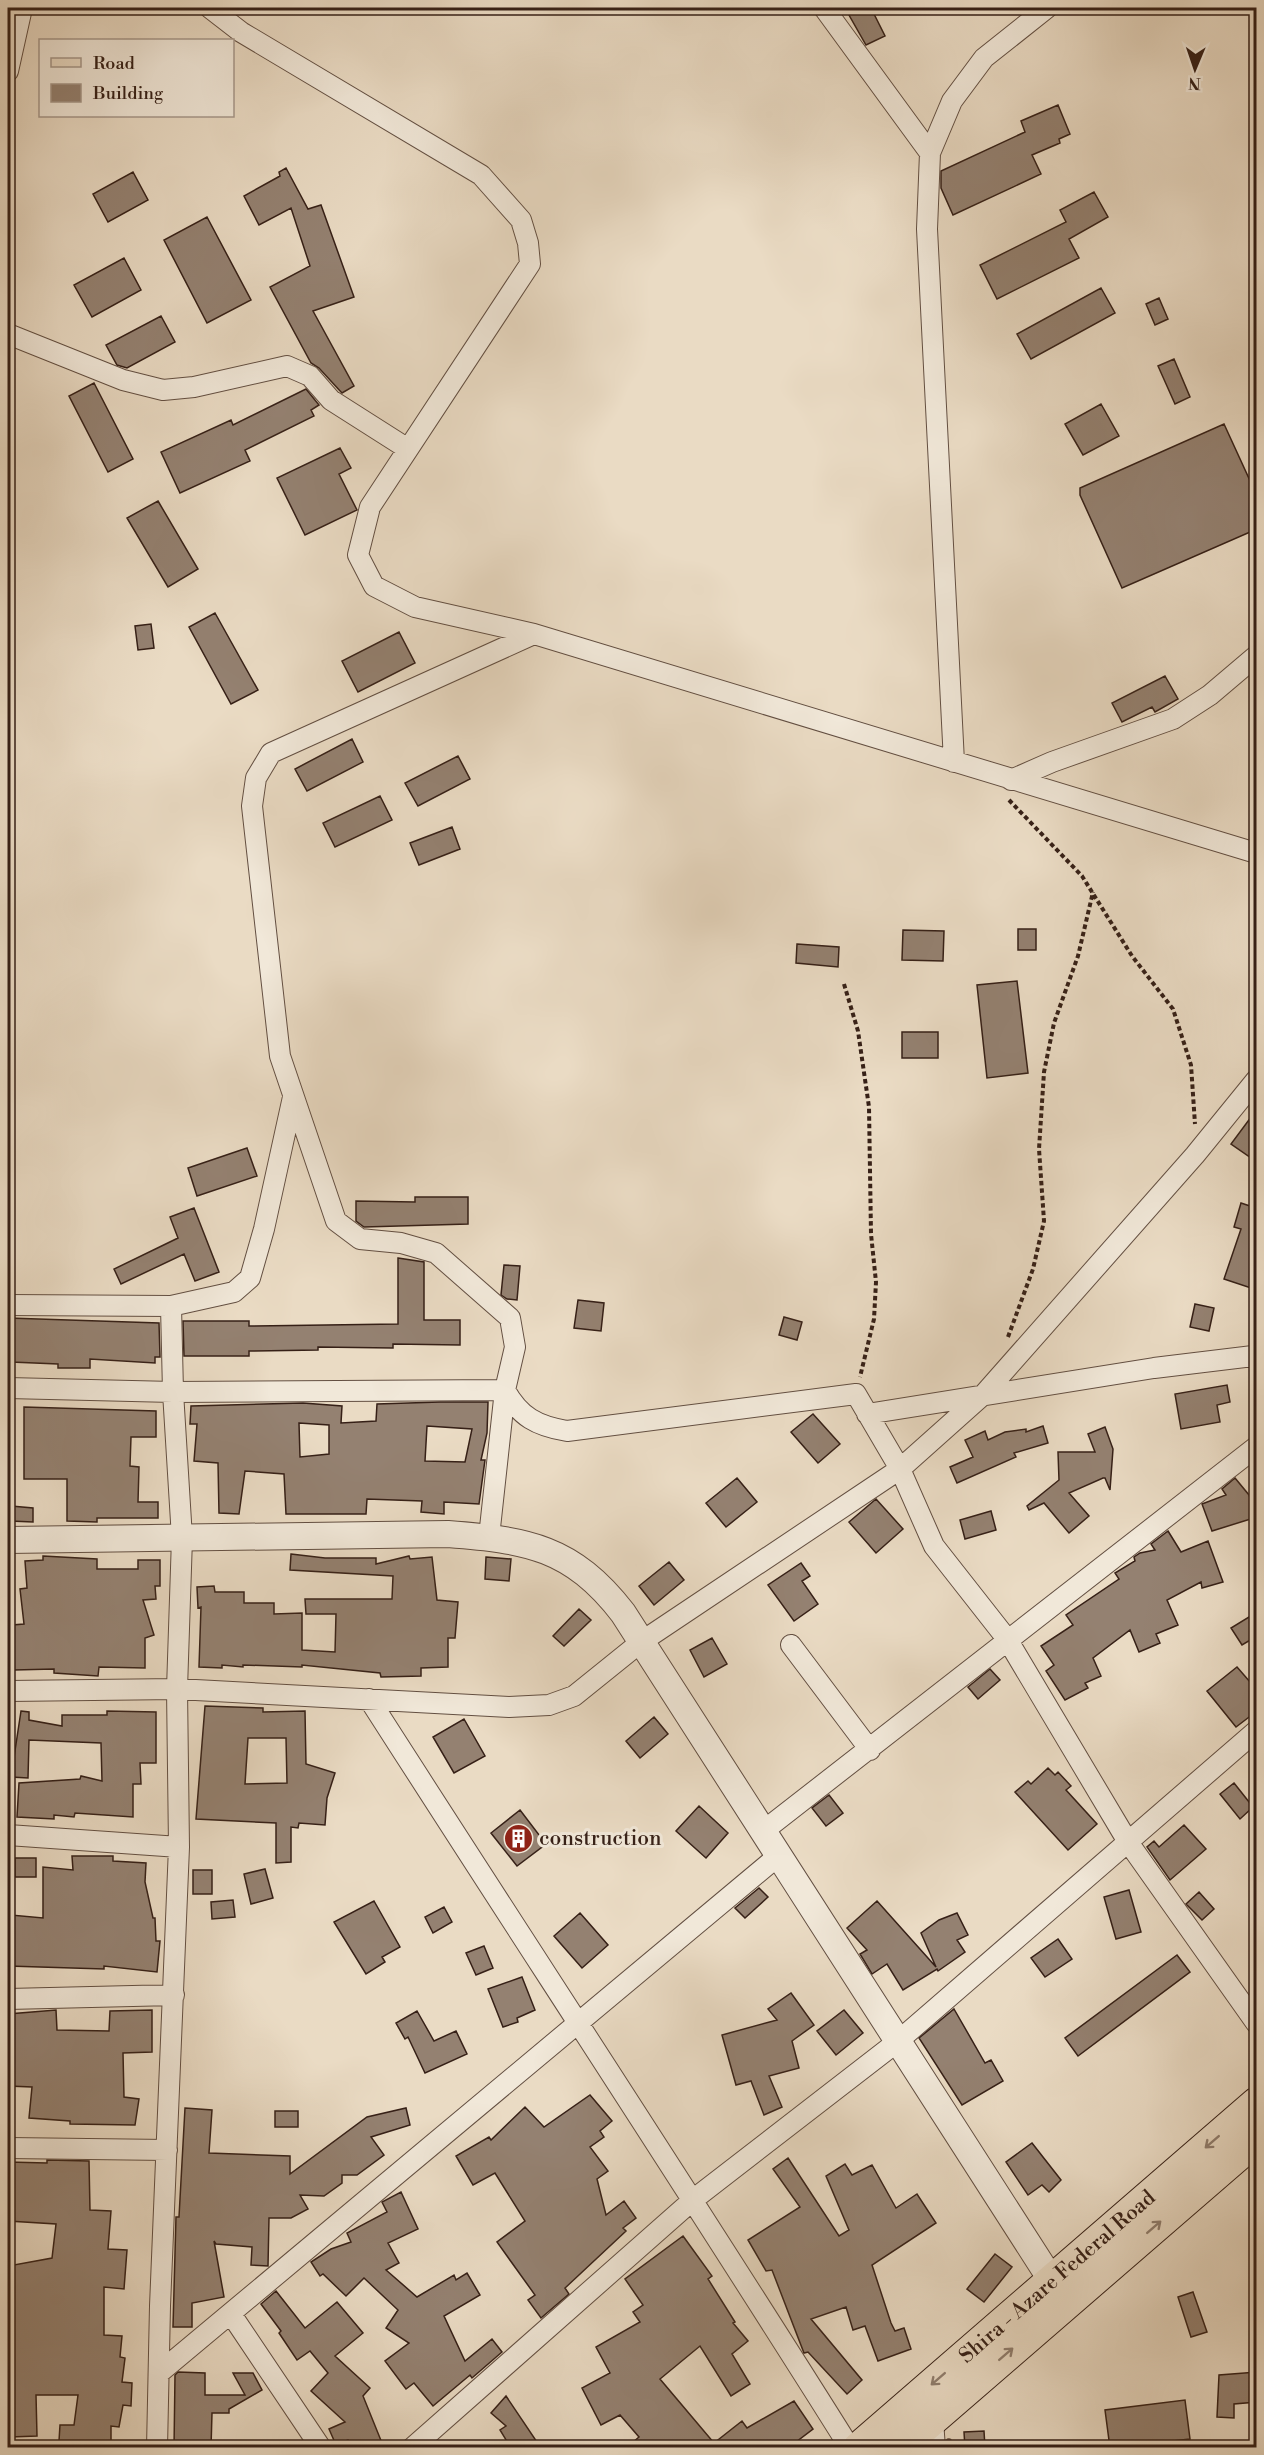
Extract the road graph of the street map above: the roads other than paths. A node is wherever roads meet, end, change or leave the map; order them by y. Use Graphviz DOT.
graph roads {
  1 [pos="22,8"];
  2 [pos="210,8"];
  3 [pos="824,8"];
  4 [pos="1047,8"];
  5 [pos="8,71"];
  6 [pos="930,153"];
  7 [pos="8,334"];
  8 [pos="408,449"];
  9 [pos="534,634"];
  10 [pos="1257,656"];
  11 [pos="954,762"];
  12 [pos="1006,786"];
  13 [pos="1257,853"];
  14 [pos="1257,1080"];
  15 [pos="293,1096"];
  16 [pos="8,1305"];
  17 [pos="171,1306"];
  18 [pos="1257,1359"];
  19 [pos="8,1388"];
  20 [pos="505,1390"];
  21 [pos="172,1392"];
  22 [pos="984,1394"];
  23 [pos="867,1414"];
  24 [pos="1253,1457"];
  25 [pos="900,1469"];
  26 [pos="489,1537"];
  27 [pos="182,1538"];
  28 [pos="8,1540"];
  29 [pos="1007,1639"];
  30 [pos="641,1642"];
  31 [pos="792,1645"];
  32 [pos="177,1689"];
  33 [pos="8,1691"];
  34 [pos="369,1699"];
  35 [pos="1257,1731"];
  36 [pos="870,1750"];
  37 [pos="762,1832"];
  38 [pos="8,1835"];
  39 [pos="1128,1842"];
  40 [pos="179,1847"];
  41 [pos="778,1856"];
  42 [pos="174,1995"];
  43 [pos="8,1999"];
  44 [pos="1257,2023"];
  45 [pos="577,2024"];
  46 [pos="897,2042"];
  47 [pos="1257,2103"];
  48 [pos="1257,2139"];
  49 [pos="8,2148"];
  50 [pos="167,2150"];
  51 [pos="694,2199"];
  52 [pos="1052,2281"];
  53 [pos="231,2314"];
  54 [pos="159,2373"];
  55 [pos="931,2434"];
  56 [pos="157,2448"];
  57 [pos="321,2448"];
  58 [pos="412,2448"];
  59 [pos="850,2448"];
  60 [pos="859,2448"];
  61 [pos="899,2448"];
  1 -- 5 [label="street"];
  2 -- 8 [label="street"];
  3 -- 6 [label="street"];
  4 -- 6 [label="street"];
  6 -- 11 [label="street"];
  7 -- 8 [label="street"];
  8 -- 9 [label="street"];
  9 -- 11 [label="street"];
  9 -- 15 [label="street"];
  10 -- 12 [label="street"];
  11 -- 12 [label="street"];
  12 -- 13 [label="street"];
  14 -- 22 [label="street"];
  15 -- 17 [label="street"];
  15 -- 20 [label="street"];
  16 -- 17 [label="street"];
  17 -- 21 [label="street"];
  18 -- 22 [label="street"];
  19 -- 21 [label="street"];
  20 -- 21 [label="street"];
  20 -- 23 [label="street"];
  20 -- 26 [label="street"];
  21 -- 27 [label="street"];
  22 -- 23 [label="street"];
  22 -- 25 [label="street"];
  23 -- 25 [label="street"];
  24 -- 29 [label="street"];
  25 -- 29 [label="street"];
  25 -- 30 [label="street"];
  26 -- 27 [label="street"];
  26 -- 30 [label="street"];
  27 -- 28 [label="street"];
  27 -- 32 [label="street"];
  29 -- 36 [label="street"];
  29 -- 39 [label="street"];
  30 -- 34 [label="street"];
  30 -- 37 [label="street"];
  31 -- 36 [label="street"];
  32 -- 33 [label="street"];
  32 -- 34 [label="street"];
  32 -- 40 [label="street"];
  34 -- 45 [label="street"];
  35 -- 39 [label="street"];
  36 -- 37 [label="street"];
  37 -- 41 [label="street"];
  38 -- 40 [label="street"];
  39 -- 44 [label="street"];
  39 -- 46 [label="street"];
  40 -- 42 [label="street"];
  41 -- 45 [label="street"];
  41 -- 46 [label="street"];
  42 -- 43 [label="street"];
  42 -- 50 [label="street"];
  45 -- 51 [label="street"];
  45 -- 53 [label="street"];
  46 -- 51 [label="street"];
  46 -- 52 [label="street"];
  47 -- 52 [label="main road, Shira - Azare Federal Road, one-way"];
  55 -- 48 [label="main road, Shira - Azare Federal Road, one-way"];
  49 -- 50 [label="street"];
  50 -- 54 [label="street"];
  51 -- 58 [label="street"];
  51 -- 59 [label="street"];
  52 -- 60 [label="main road, Shira - Azare Federal Road, one-way"];
  53 -- 54 [label="street"];
  53 -- 57 [label="street"];
  54 -- 56 [label="street"];
  55 -- 61 [label="main road, Shira - Azare Federal Road"];
}
